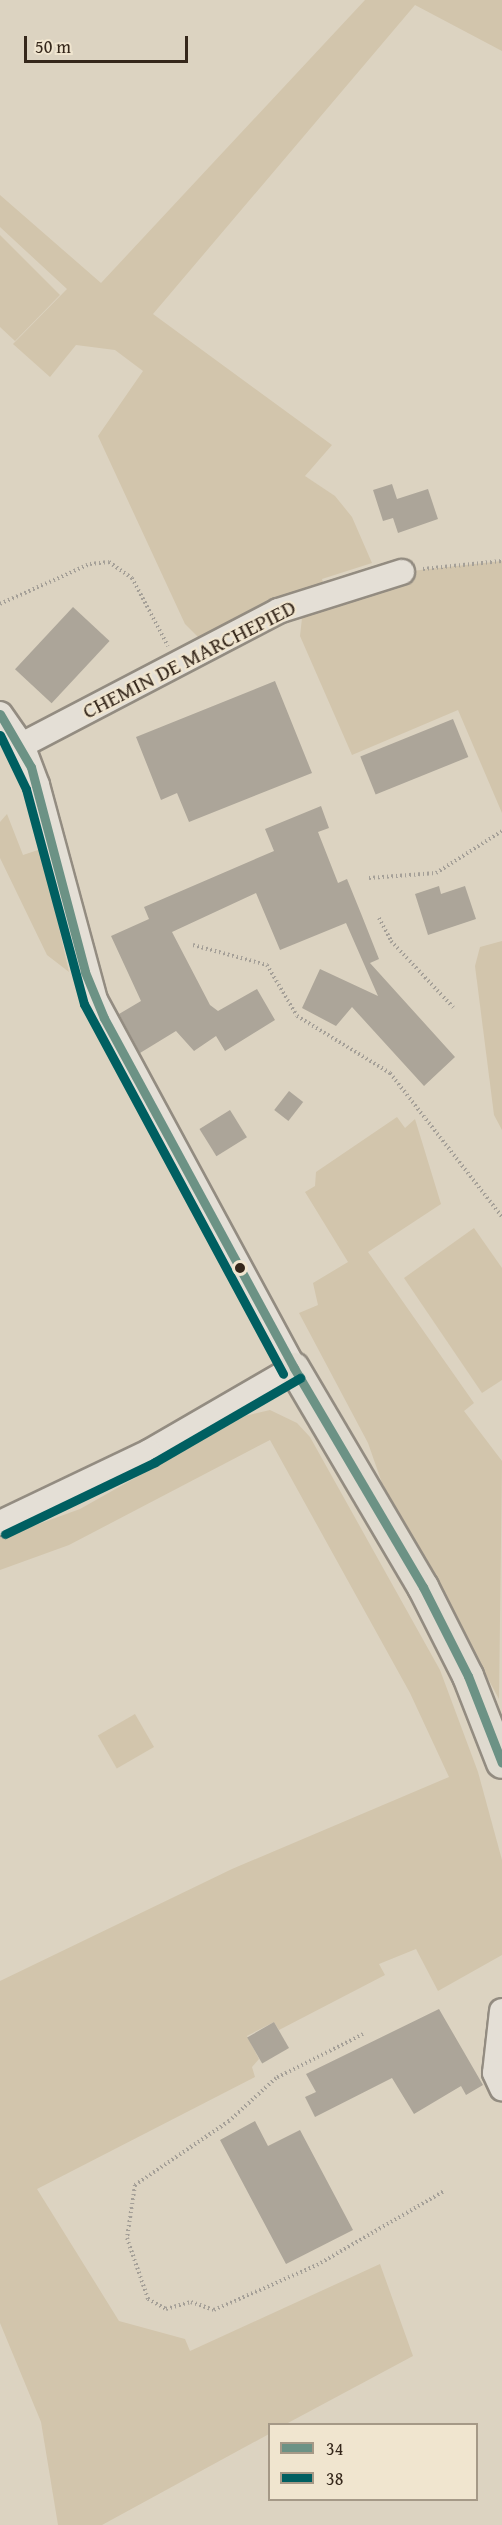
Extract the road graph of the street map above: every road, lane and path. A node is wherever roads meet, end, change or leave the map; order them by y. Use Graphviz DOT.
graph roads {
  1 [pos="502,561"];
  2 [pos="402,572"];
  3 [pos="0,604"];
  4 [pos="184,660"];
  5 [pos="0,714"];
  6 [pos="22,744"];
  7 [pos="502,831"];
  8 [pos="369,878"];
  9 [pos="379,918"];
  10 [pos="193,945"];
  11 [pos="453,1006"];
  12 [pos="502,1217"];
  13 [pos="294,1368"];
  14 [pos="0,1523"];
  15 [pos="502,1763"];
  16 [pos="502,2011"];
  17 [pos="363,2034"];
  18 [pos="502,2088"];
  19 [pos="444,2191"];
  1 -- 2 [label="path"];
  2 -- 4 [label="street, CHEMIN DE MARCHEPIED"];
  3 -- 4 [label="path"];
  4 -- 6 [label="street, CHEMIN DE MARCHEPIED"];
  5 -- 6 [label="street"];
  6 -- 13 [label="street"];
  7 -- 8 [label="path"];
  9 -- 11 [label="path"];
  10 -- 12 [label="path"];
  13 -- 14 [label="street"];
  13 -- 15 [label="main road"];
  16 -- 18 [label="street"];
  17 -- 19 [label="path"];
}
